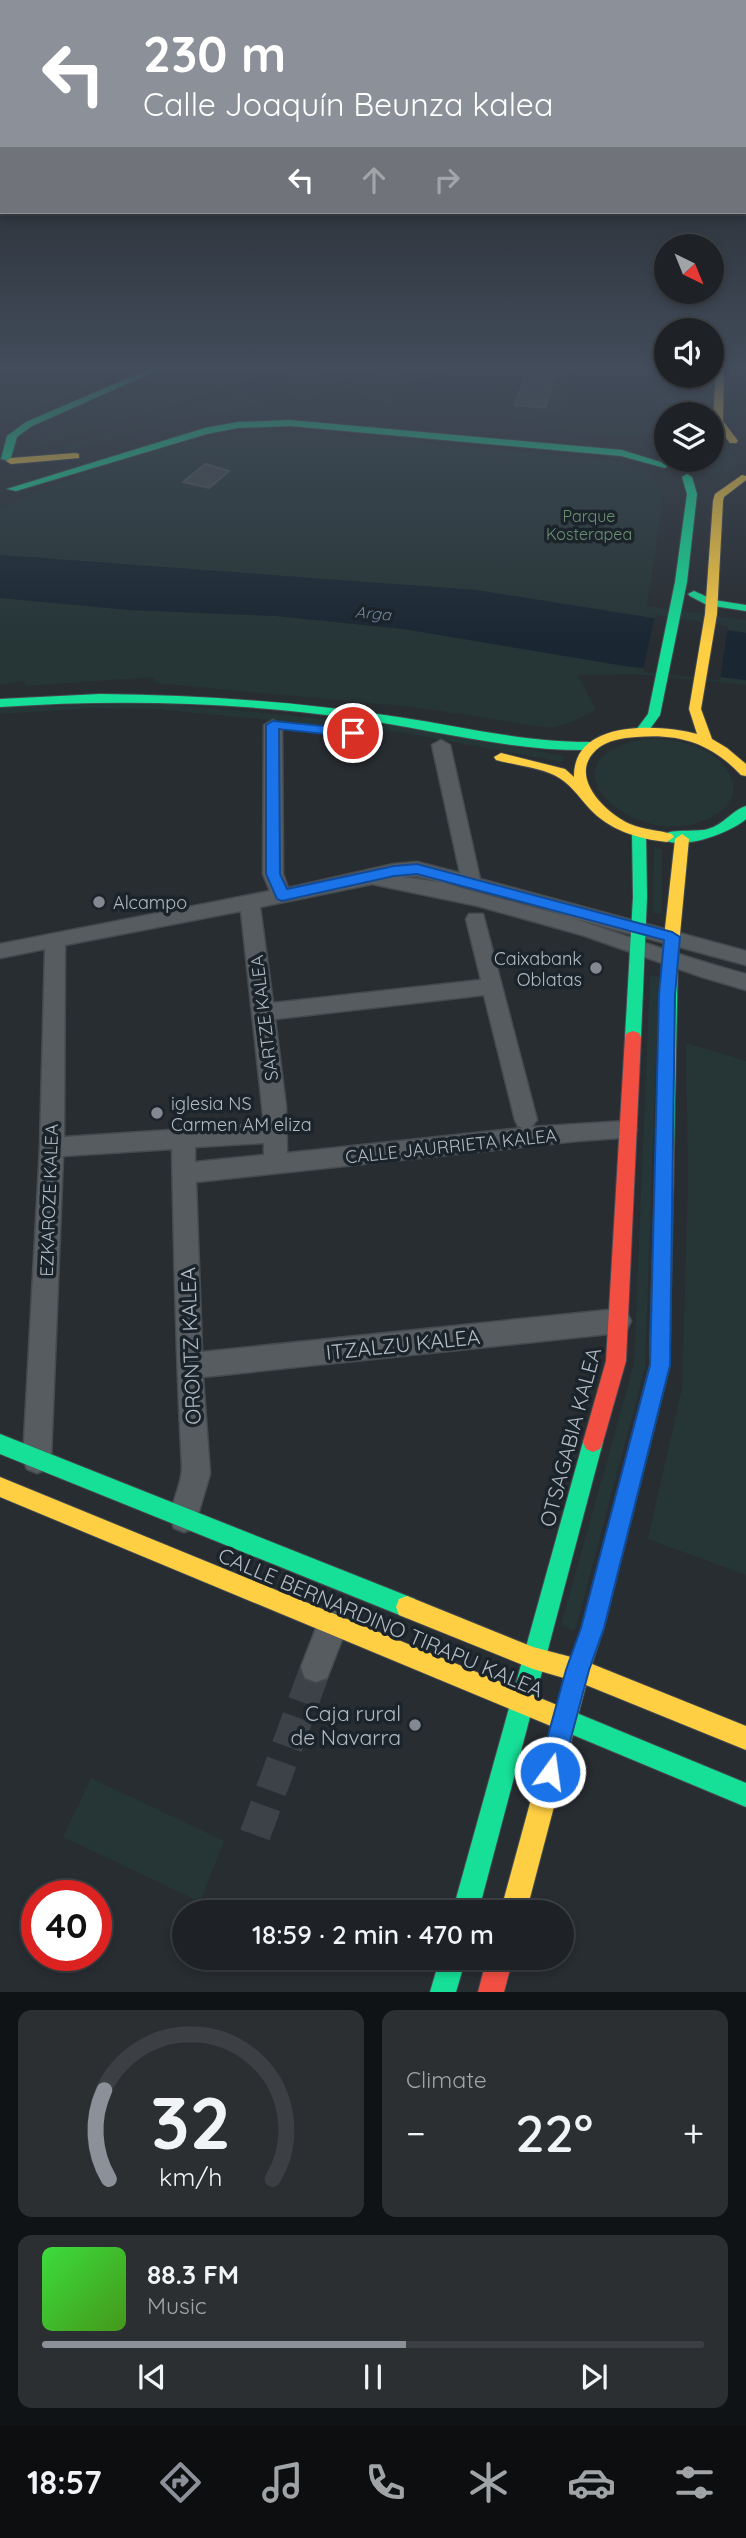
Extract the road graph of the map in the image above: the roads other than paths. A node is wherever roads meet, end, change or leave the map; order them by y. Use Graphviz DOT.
graph roads {
  1 [pos="8,460"];
  2 [pos="111,460"];
  3 [pos="681,472"];
  4 [pos="687,477"];
  5 [pos="744,477"];
  6 [pos="6,492"];
  7 [pos="681,582"];
  8 [pos="711,608"];
  9 [pos="746,608"];
  10 [pos="0,703"];
  11 [pos="178,716"];
  12 [pos="0,718"];
  13 [pos="272,725"];
  14 [pos="642,730"];
  15 [pos="386,736"];
  16 [pos="706,740"];
  17 [pos="440,745"];
  18 [pos="594,746"];
  19 [pos="464,750"];
  20 [pos="488,754"];
  21 [pos="746,772"];
  22 [pos="580,789"];
  23 [pos="744,815"];
  24 [pos="639,834"];
  25 [pos="682,839"];
  26 [pos="367,878"];
  27 [pos="471,882"];
  28 [pos="282,896"];
  29 [pos="250,902"];
  30 [pos="477,919"];
  31 [pos="638,936"];
  32 [pos="672,937"];
  33 [pos="55,942"];
  34 [pos="0,951"];
  35 [pos="746,958"];
  36 [pos="670,959"];
  37 [pos="746,982"];
  38 [pos="493,986"];
  39 [pos="265,1012"];
  40 [pos="526,1120"];
  41 [pos="626,1130"];
  42 [pos="274,1133"];
  43 [pos="183,1139"];
  44 [pos="52,1147"];
  45 [pos="276,1165"];
  46 [pos="185,1173"];
  47 [pos="618,1321"];
  48 [pos="189,1366"];
  49 [pos="0,1444"];
  50 [pos="37,1459"];
  51 [pos="0,1487"];
  52 [pos="184,1518"];
  53 [pos="333,1624"];
  54 [pos="533,1658"];
  55 [pos="316,1667"];
  56 [pos="578,1670"];
  57 [pos="524,1703"];
  58 [pos="564,1721"];
  59 [pos="746,1738"];
  60 [pos="746,1795"];
  61 [pos="469,1900"];
  62 [pos="516,1900"];
  63 [pos="449,1970"];
  64 [pos="497,1970"];
  65 [pos="443,1992"];
  66 [pos="491,1992"];
  1 -- 6 [label="street"];
  2 -- 6 [label="street"];
  3 -- 4 [label="street"];
  4 -- 5 [label="street"];
  4 -- 7 [label="street"];
  5 -- 8 [label="street"];
  7 -- 8 [label="street"];
  7 -- 14 [label="street"];
  8 -- 9 [label="street"];
  8 -- 16 [label="street"];
  10 -- 18 [label="street"];
  11 -- 12 [label="street"];
  13 -- 28 [label="street"];
  14 -- 16 [label="street"];
  14 -- 18 [label="street"];
  15 -- 17 [label="street"];
  16 -- 21 [label="street"];
  17 -- 19 [label="street"];
  17 -- 27 [label="street"];
  18 -- 22 [label="street"];
  20 -- 22 [label="street"];
  22 -- 24 [label="street"];
  23 -- 25 [label="street"];
  24 -- 25 [label="street"];
  24 -- 31 [label="street, OTSAGABIA KALEA"];
  25 -- 32 [label="street"];
  26 -- 27 [label="street"];
  26 -- 28 [label="street"];
  26 -- 31 [label="street"];
  27 -- 31 [label="street"];
  28 -- 29 [label="street"];
  29 -- 33 [label="street"];
  29 -- 39 [label="street, SARTZE KALEA"];
  30 -- 38 [label="street"];
  31 -- 32 [label="street"];
  31 -- 36 [label="street"];
  31 -- 41 [label="street, OTSAGABIA KALEA"];
  32 -- 35 [label="street"];
  32 -- 36 [label="street"];
  33 -- 34 [label="street"];
  33 -- 44 [label="street, EZKAROZE KALEA"];
  36 -- 37 [label="street"];
  36 -- 56 [label="street"];
  38 -- 39 [label="street"];
  38 -- 40 [label="street"];
  39 -- 42 [label="street, SARTZE KALEA"];
  41 -- 45 [label="street, CALLE JAURRIETA KALEA"];
  41 -- 47 [label="street, OTSAGABIA KALEA"];
  42 -- 43 [label="street"];
  42 -- 45 [label="street"];
  43 -- 44 [label="street"];
  43 -- 46 [label="street"];
  44 -- 50 [label="street, EZKAROZE KALEA"];
  45 -- 46 [label="street, CALLE JAURRIETA KALEA"];
  46 -- 48 [label="street, ORONTZ KALEA"];
  47 -- 48 [label="street, ITZALZU KALEA"];
  47 -- 54 [label="street, OTSAGABIA KALEA"];
  48 -- 52 [label="street, ORONTZ KALEA"];
  49 -- 50 [label="street, CALLE BERNARDINO TIRAPU KALEA"];
  50 -- 52 [label="street, CALLE BERNARDINO TIRAPU KALEA"];
  51 -- 53 [label="street, CALLE BERNARDINO TIRAPU KALEA"];
  52 -- 54 [label="street, CALLE BERNARDINO TIRAPU KALEA"];
  53 -- 55 [label="street"];
  53 -- 57 [label="street, CALLE BERNARDINO TIRAPU KALEA"];
  54 -- 56 [label="street, CALLE BERNARDINO TIRAPU KALEA"];
  54 -- 57 [label="street, OTSAGABIA KALEA"];
  56 -- 58 [label="street"];
  56 -- 59 [label="street, CALLE BERNARDINO TIRAPU KALEA"];
  57 -- 58 [label="street, CALLE BERNARDINO TIRAPU KALEA"];
  57 -- 61 [label="street, OTSAGABIA KALEA"];
  58 -- 60 [label="street, CALLE BERNARDINO TIRAPU KALEA"];
  58 -- 62 [label="street"];
  63 -- 65 [label="street"];
  64 -- 66 [label="street"];
}
